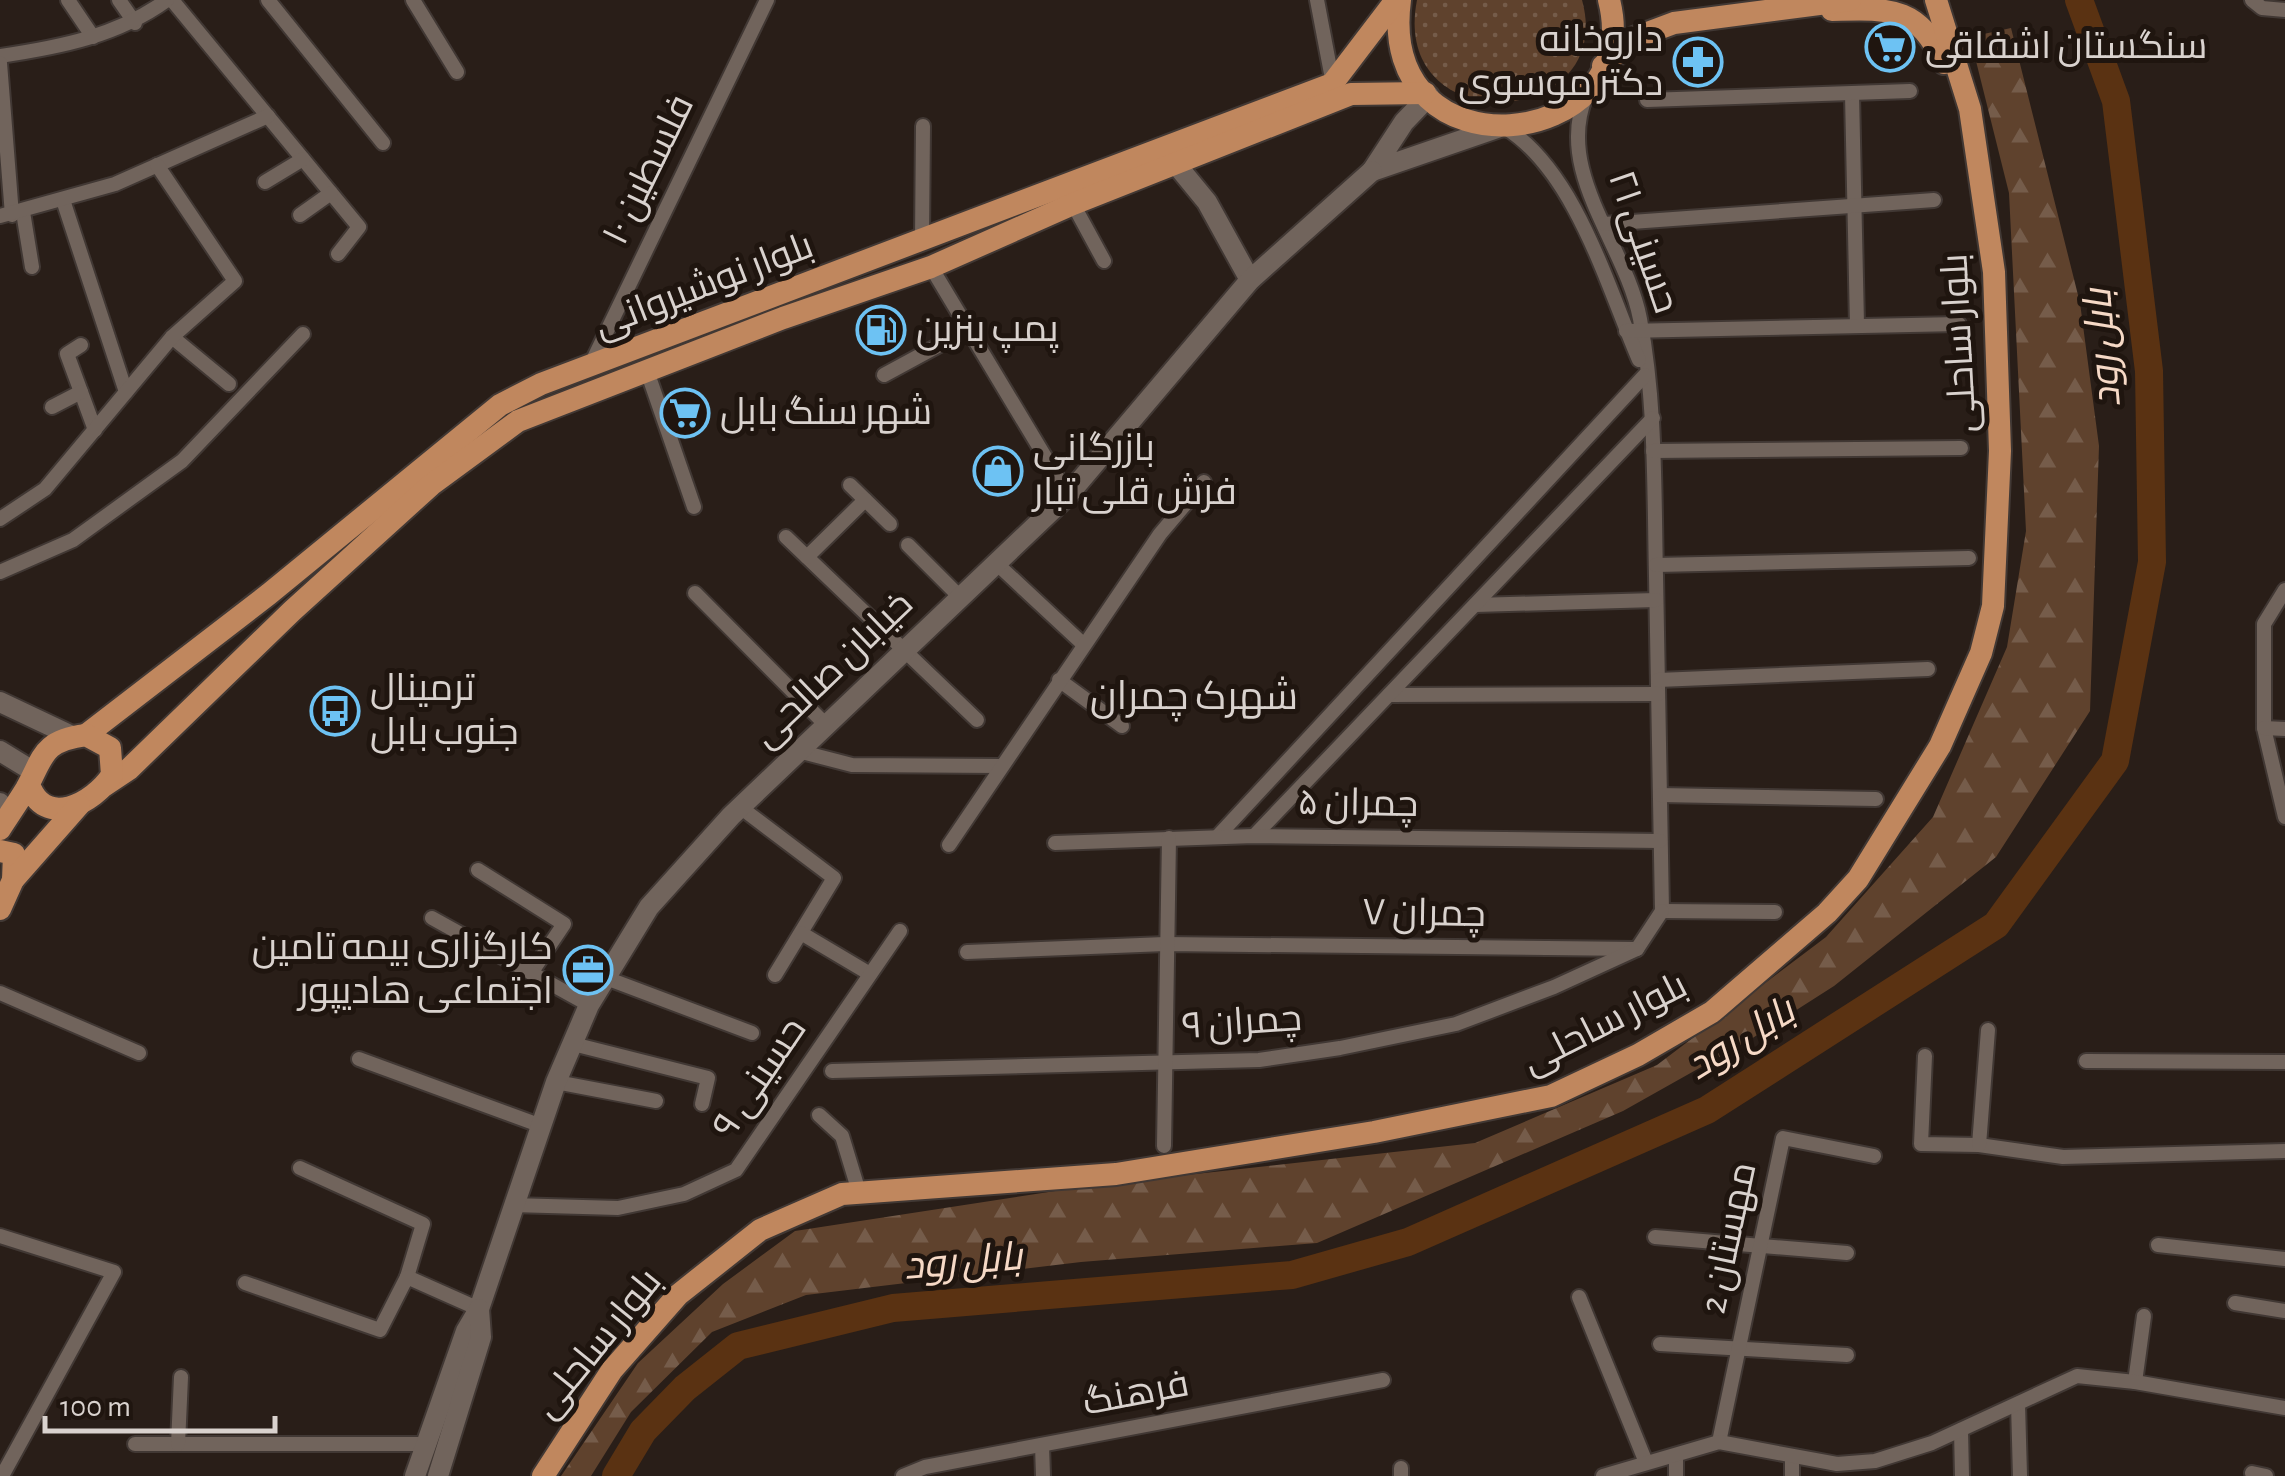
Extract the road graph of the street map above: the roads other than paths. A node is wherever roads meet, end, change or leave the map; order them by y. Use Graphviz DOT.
graph roads {
  1 [pos="68,0"];
  2 [pos="120,0"];
  3 [pos="170,0"];
  4 [pos="268,0"];
  5 [pos="414,0"];
  6 [pos="768,0"];
  7 [pos="1317,0"];
  8 [pos="1398,0"];
  9 [pos="1609,0"];
  10 [pos="1850,0"];
  11 [pos="1936,0"];
  12 [pos="2252,0"];
  13 [pos="2285,10"];
  14 [pos="1765,11"];
  15 [pos="135,22"];
  16 [pos="93,37"];
  17 [pos="0,59"];
  18 [pos="457,72"];
  19 [pos="1596,77"];
  20 [pos="1342,89"];
  21 [pos="1910,91"];
  22 [pos="1852,94"];
  23 [pos="1427,95"];
  24 [pos="1377,96"];
  25 [pos="1647,100"];
  26 [pos="1970,110"];
  27 [pos="268,116"];
  28 [pos="1404,122"];
  29 [pos="923,126"];
  30 [pos="1502,128"];
  31 [pos="383,143"];
  32 [pos="303,158"];
  33 [pos="1175,163"];
  34 [pos="157,165"];
  35 [pos="1372,171"];
  36 [pos="264,182"];
  37 [pos="331,193"];
  38 [pos="63,200"];
  39 [pos="1591,200"];
  40 [pos="1934,200"];
  41 [pos="1073,204"];
  42 [pos="1854,206"];
  43 [pos="1573,207"];
  44 [pos="12,214"];
  45 [pos="300,215"];
  46 [pos="1604,224"];
  47 [pos="922,239"];
  48 [pos="338,254"];
  49 [pos="1104,261"];
  50 [pos="32,267"];
  51 [pos="930,267"];
  52 [pos="1250,280"];
  53 [pos="1960,324"];
  54 [pos="1857,325"];
  55 [pos="967,330"];
  56 [pos="1634,330"];
  57 [pos="303,334"];
  58 [pos="172,337"];
  59 [pos="81,345"];
  60 [pos="589,368"];
  61 [pos="647,371"];
  62 [pos="884,374"];
  63 [pos="1645,375"];
  64 [pos="229,384"];
  65 [pos="81,392"];
  66 [pos="126,392"];
  67 [pos="52,407"];
  68 [pos="1653,418"];
  69 [pos="95,430"];
  70 [pos="1960,448"];
  71 [pos="1654,451"];
  72 [pos="1204,482"];
  73 [pos="850,485"];
  74 [pos="1068,494"];
  75 [pos="865,500"];
  76 [pos="694,507"];
  77 [pos="0,519"];
  78 [pos="890,524"];
  79 [pos="786,537"];
  80 [pos="908,545"];
  81 [pos="807,556"];
  82 [pos="1969,558"];
  83 [pos="996,563"];
  84 [pos="1656,565"];
  85 [pos="0,572"];
  86 [pos="2285,590"];
  87 [pos="695,594"];
  88 [pos="960,597"];
  89 [pos="1656,600"];
  90 [pos="1475,605"];
  91 [pos="1084,645"];
  92 [pos="906,650"];
  93 [pos="1928,670"];
  94 [pos="1059,680"];
  95 [pos="1658,687"];
  96 [pos="1388,695"];
  97 [pos="0,702"];
  98 [pos="977,720"];
  99 [pos="826,725"];
  100 [pos="1122,726"];
  101 [pos="2264,728"];
  102 [pos="2285,729"];
  103 [pos="80,736"];
  104 [pos="0,751"];
  105 [pos="798,751"];
  106 [pos="1000,766"];
  107 [pos="30,777"];
  108 [pos="106,785"];
  109 [pos="1660,795"];
  110 [pos="1876,798"];
  111 [pos="78,806"];
  112 [pos="740,807"];
  113 [pos="2285,816"];
  114 [pos="0,828"];
  115 [pos="1218,836"];
  116 [pos="1254,836"];
  117 [pos="1169,838"];
  118 [pos="1660,841"];
  119 [pos="1054,844"];
  120 [pos="949,845"];
  121 [pos="0,851"];
  122 [pos="478,870"];
  123 [pos="14,880"];
  124 [pos="0,909"];
  125 [pos="1662,911"];
  126 [pos="1775,912"];
  127 [pos="432,918"];
  128 [pos="900,931"];
  129 [pos="801,932"];
  130 [pos="1164,944"];
  131 [pos="1637,949"];
  132 [pos="967,952"];
  133 [pos="532,972"];
  134 [pos="870,974"];
  135 [pos="775,975"];
  136 [pos="606,978"];
  137 [pos="0,993"];
  138 [pos="590,1005"];
  139 [pos="1988,1030"];
  140 [pos="752,1033"];
  141 [pos="572,1044"];
  142 [pos="139,1053"];
  143 [pos="1924,1056"];
  144 [pos="359,1059"];
  145 [pos="1166,1060"];
  146 [pos="2086,1061"];
  147 [pos="2285,1062"];
  148 [pos="832,1071"];
  149 [pos="556,1082"];
  150 [pos="656,1101"];
  151 [pos="702,1104"];
  152 [pos="819,1115"];
  153 [pos="539,1126"];
  154 [pos="1979,1145"];
  155 [pos="1164,1146"];
  156 [pos="2285,1151"];
  157 [pos="1874,1156"];
  158 [pos="300,1168"];
  159 [pos="859,1192"];
  160 [pos="512,1206"];
  161 [pos="0,1236"];
  162 [pos="1655,1238"];
  163 [pos="1763,1246"];
  164 [pos="2158,1246"];
  165 [pos="1847,1253"];
  166 [pos="2285,1259"];
  167 [pos="407,1277"];
  168 [pos="244,1283"];
  169 [pos="1579,1297"];
  170 [pos="2235,1303"];
  171 [pos="479,1309"];
  172 [pos="2285,1311"];
  173 [pos="2144,1316"];
  174 [pos="1660,1344"];
  175 [pos="1740,1347"];
  176 [pos="1847,1355"];
  177 [pos="181,1377"];
  178 [pos="1384,1380"];
  179 [pos="2135,1382"];
  180 [pos="2018,1404"];
  181 [pos="2285,1408"];
  182 [pos="1961,1430"];
  183 [pos="1719,1442"];
  184 [pos="135,1444"];
  185 [pos="178,1444"];
  186 [pos="424,1444"];
  187 [pos="1042,1445"];
  188 [pos="1676,1456"];
  189 [pos="1792,1458"];
  190 [pos="1645,1460"];
  191 [pos="2,1476"];
  192 [pos="414,1476"];
  193 [pos="438,1476"];
  194 [pos="542,1476"];
  195 [pos="903,1476"];
  196 [pos="1043,1476"];
  197 [pos="1603,1476"];
  198 [pos="1676,1476"];
  199 [pos="1792,1476"];
  200 [pos="1962,1476"];
  201 [pos="2020,1476"];
  1 -- 16 [label="street"];
  2 -- 15 [label="street"];
  3 -- 15 [label="street"];
  3 -- 27 [label="street"];
  4 -- 31 [label="street"];
  5 -- 18 [label="street"];
  6 -- 60 [label="street, فلسطین ۱۰"];
  7 -- 20 [label="street"];
  8 -- 20 [label="main road"];
  8 -- 23 [label="main road"];
  9 -- 19 [label="main road"];
  10 -- 14 [label="main road"];
  11 -- 26 [label="main road, بلوار ساحلی"];
  12 -- 13 [label="street"];
  14 -- 19 [label="main road"];
  14 -- 26 [label="main road"];
  15 -- 16 [label="street"];
  16 -- 17 [label="street"];
  17 -- 44 [label="street"];
  19 -- 30 [label="main road"];
  19 -- 39 [label="street, حسینی ۲۱"];
  20 -- 24 [label="main road, بلوار نوشیروانی"];
  20 -- 33 [label="main road, بلوار نوشیروانی"];
  20 -- 47 [label="main road, بلوار نوشیروانی"];
  21 -- 22 [label="street"];
  22 -- 25 [label="street"];
  22 -- 42 [label="street"];
  23 -- 24 [label="main road, بلوار نوشیروانی"];
  23 -- 28 [label="main road"];
  23 -- 30 [label="main road"];
  24 -- 28 [label="main road"];
  26 -- 159 [label="main road, بلوار ساحلی"];
  27 -- 32 [label="street"];
  27 -- 34 [label="street"];
  28 -- 35 [label="main road"];
  29 -- 47 [label="street"];
  30 -- 35 [label="main road"];
  30 -- 43 [label="street, حسینی ۲۱"];
  32 -- 36 [label="street"];
  32 -- 37 [label="street"];
  33 -- 41 [label="main road, بلوار نوشیروانی"];
  33 -- 52 [label="main road"];
  34 -- 38 [label="street"];
  34 -- 58 [label="street"];
  35 -- 52 [label="main road, خيابان صالحی"];
  37 -- 45 [label="street"];
  37 -- 48 [label="street"];
  38 -- 44 [label="street"];
  38 -- 66 [label="street"];
  39 -- 43 [label="street"];
  39 -- 46 [label="street, حسینی ۲۱"];
  40 -- 42 [label="street"];
  41 -- 49 [label="street"];
  41 -- 51 [label="main road, بلوار نوشیروانی"];
  42 -- 46 [label="street"];
  42 -- 54 [label="street"];
  43 -- 56 [label="street, حسینی ۲۱"];
  44 -- 50 [label="street"];
  46 -- 56 [label="street, حسینی ۲۱"];
  47 -- 60 [label="main road, بلوار نوشیروانی"];
  51 -- 55 [label="street"];
  51 -- 61 [label="main road, بلوار نوشیروانی"];
  52 -- 74 [label="main road, خيابان صالحی"];
  53 -- 54 [label="street"];
  54 -- 56 [label="street"];
  55 -- 62 [label="street"];
  55 -- 74 [label="street"];
  56 -- 63 [label="street, حسینی ۲۱"];
  57 -- 85 [label="street"];
  58 -- 64 [label="street"];
  58 -- 66 [label="street"];
  59 -- 65 [label="street"];
  60 -- 103 [label="main road, بلوار نوشیروانی"];
  61 -- 76 [label="street"];
  61 -- 108 [label="main road, بلوار نوشیروانی"];
  63 -- 68 [label="street, حسینی ۲۱"];
  63 -- 115 [label="street"];
  65 -- 67 [label="street"];
  65 -- 69 [label="street"];
  66 -- 69 [label="street"];
  68 -- 71 [label="street"];
  68 -- 90 [label="street"];
  69 -- 77 [label="street"];
  70 -- 71 [label="street"];
  71 -- 84 [label="street"];
  72 -- 91 [label="street"];
  73 -- 75 [label="street"];
  74 -- 83 [label="main road, خيابان صالحی"];
  75 -- 78 [label="street"];
  75 -- 81 [label="street"];
  79 -- 81 [label="street"];
  80 -- 88 [label="street"];
  81 -- 92 [label="street"];
  82 -- 84 [label="street"];
  83 -- 88 [label="main road, خيابان صالحی"];
  83 -- 91 [label="street"];
  84 -- 89 [label="street"];
  86 -- 101 [label="street"];
  87 -- 99 [label="street"];
  88 -- 92 [label="main road, خيابان صالحی"];
  89 -- 90 [label="street"];
  89 -- 95 [label="street"];
  90 -- 96 [label="street"];
  91 -- 94 [label="street"];
  92 -- 98 [label="street"];
  92 -- 99 [label="main road, خيابان صالحی"];
  93 -- 95 [label="street"];
  94 -- 100 [label="street"];
  94 -- 106 [label="street"];
  95 -- 96 [label="street"];
  95 -- 109 [label="street"];
  96 -- 116 [label="street"];
  97 -- 103 [label="main road"];
  99 -- 105 [label="main road, خيابان صالحی"];
  101 -- 102 [label="street"];
  101 -- 113 [label="street"];
  103 -- 107 [label="main road"];
  103 -- 108 [label="main road"];
  104 -- 107 [label="main road"];
  105 -- 106 [label="street"];
  105 -- 112 [label="main road, خيابان صالحی"];
  106 -- 120 [label="street"];
  107 -- 111 [label="main road"];
  107 -- 114 [label="main road"];
  108 -- 111 [label="main road"];
  109 -- 110 [label="street"];
  109 -- 118 [label="street"];
  111 -- 123 [label="main road"];
  112 -- 129 [label="street"];
  112 -- 136 [label="main road, خيابان صالحی"];
  115 -- 116 [label="street, چمران ۵"];
  115 -- 117 [label="street, چمران ۵"];
  116 -- 118 [label="street, چمران ۵"];
  117 -- 119 [label="street, چمران ۵"];
  117 -- 130 [label="street"];
  118 -- 125 [label="street"];
  121 -- 123 [label="main road"];
  122 -- 133 [label="street"];
  123 -- 124 [label="main road"];
  125 -- 126 [label="street"];
  125 -- 131 [label="street"];
  127 -- 133 [label="street"];
  128 -- 134 [label="street, حسینی ٩"];
  129 -- 134 [label="street"];
  129 -- 135 [label="street"];
  130 -- 131 [label="street, چمران ۷"];
  130 -- 132 [label="street, چمران ۷"];
  130 -- 145 [label="street"];
  131 -- 145 [label="street, چمران ۹"];
  133 -- 138 [label="street"];
  134 -- 160 [label="street, حسینی ٩"];
  136 -- 138 [label="main road, خيابان صالحی"];
  136 -- 140 [label="street"];
  137 -- 142 [label="street"];
  138 -- 141 [label="main road, خيابان صالحی"];
  139 -- 154 [label="street"];
  141 -- 149 [label="main road, خيابان صالحی"];
  141 -- 151 [label="street"];
  143 -- 154 [label="street"];
  144 -- 153 [label="street"];
  145 -- 148 [label="street, چمران ۹"];
  145 -- 155 [label="street"];
  146 -- 147 [label="street"];
  149 -- 150 [label="street"];
  149 -- 153 [label="main road, خيابان صالحی"];
  152 -- 159 [label="street"];
  153 -- 160 [label="main road, خيابان صالحی"];
  154 -- 156 [label="street"];
  157 -- 163 [label="street, مهستان 2"];
  158 -- 167 [label="street"];
  159 -- 194 [label="main road, بلوار ساحلی"];
  160 -- 171 [label="main road, خيابان صالحی"];
  161 -- 191 [label="street"];
  162 -- 163 [label="street"];
  163 -- 165 [label="street"];
  163 -- 175 [label="street, مهستان 2"];
  164 -- 166 [label="street"];
  167 -- 168 [label="street"];
  167 -- 171 [label="street"];
  169 -- 190 [label="street"];
  170 -- 172 [label="street"];
  171 -- 186 [label="main road, خيابان صالحی"];
  171 -- 193 [label="main road, خيابان صالحی"];
  173 -- 179 [label="street"];
  174 -- 175 [label="street"];
  175 -- 176 [label="street"];
  175 -- 183 [label="street, مهستان 2"];
  177 -- 185 [label="street"];
  178 -- 187 [label="street, فرهنگ"];
  179 -- 180 [label="street"];
  179 -- 181 [label="street"];
  180 -- 182 [label="street"];
  180 -- 201 [label="street"];
  182 -- 189 [label="street"];
  182 -- 200 [label="street"];
  183 -- 188 [label="street"];
  183 -- 189 [label="street"];
  184 -- 185 [label="street"];
  185 -- 186 [label="street"];
  186 -- 192 [label="main road, خيابان صالحی"];
  187 -- 195 [label="street, فرهنگ"];
  187 -- 196 [label="street"];
  188 -- 190 [label="street"];
  188 -- 198 [label="street"];
  189 -- 199 [label="street"];
  190 -- 197 [label="street"];
}
